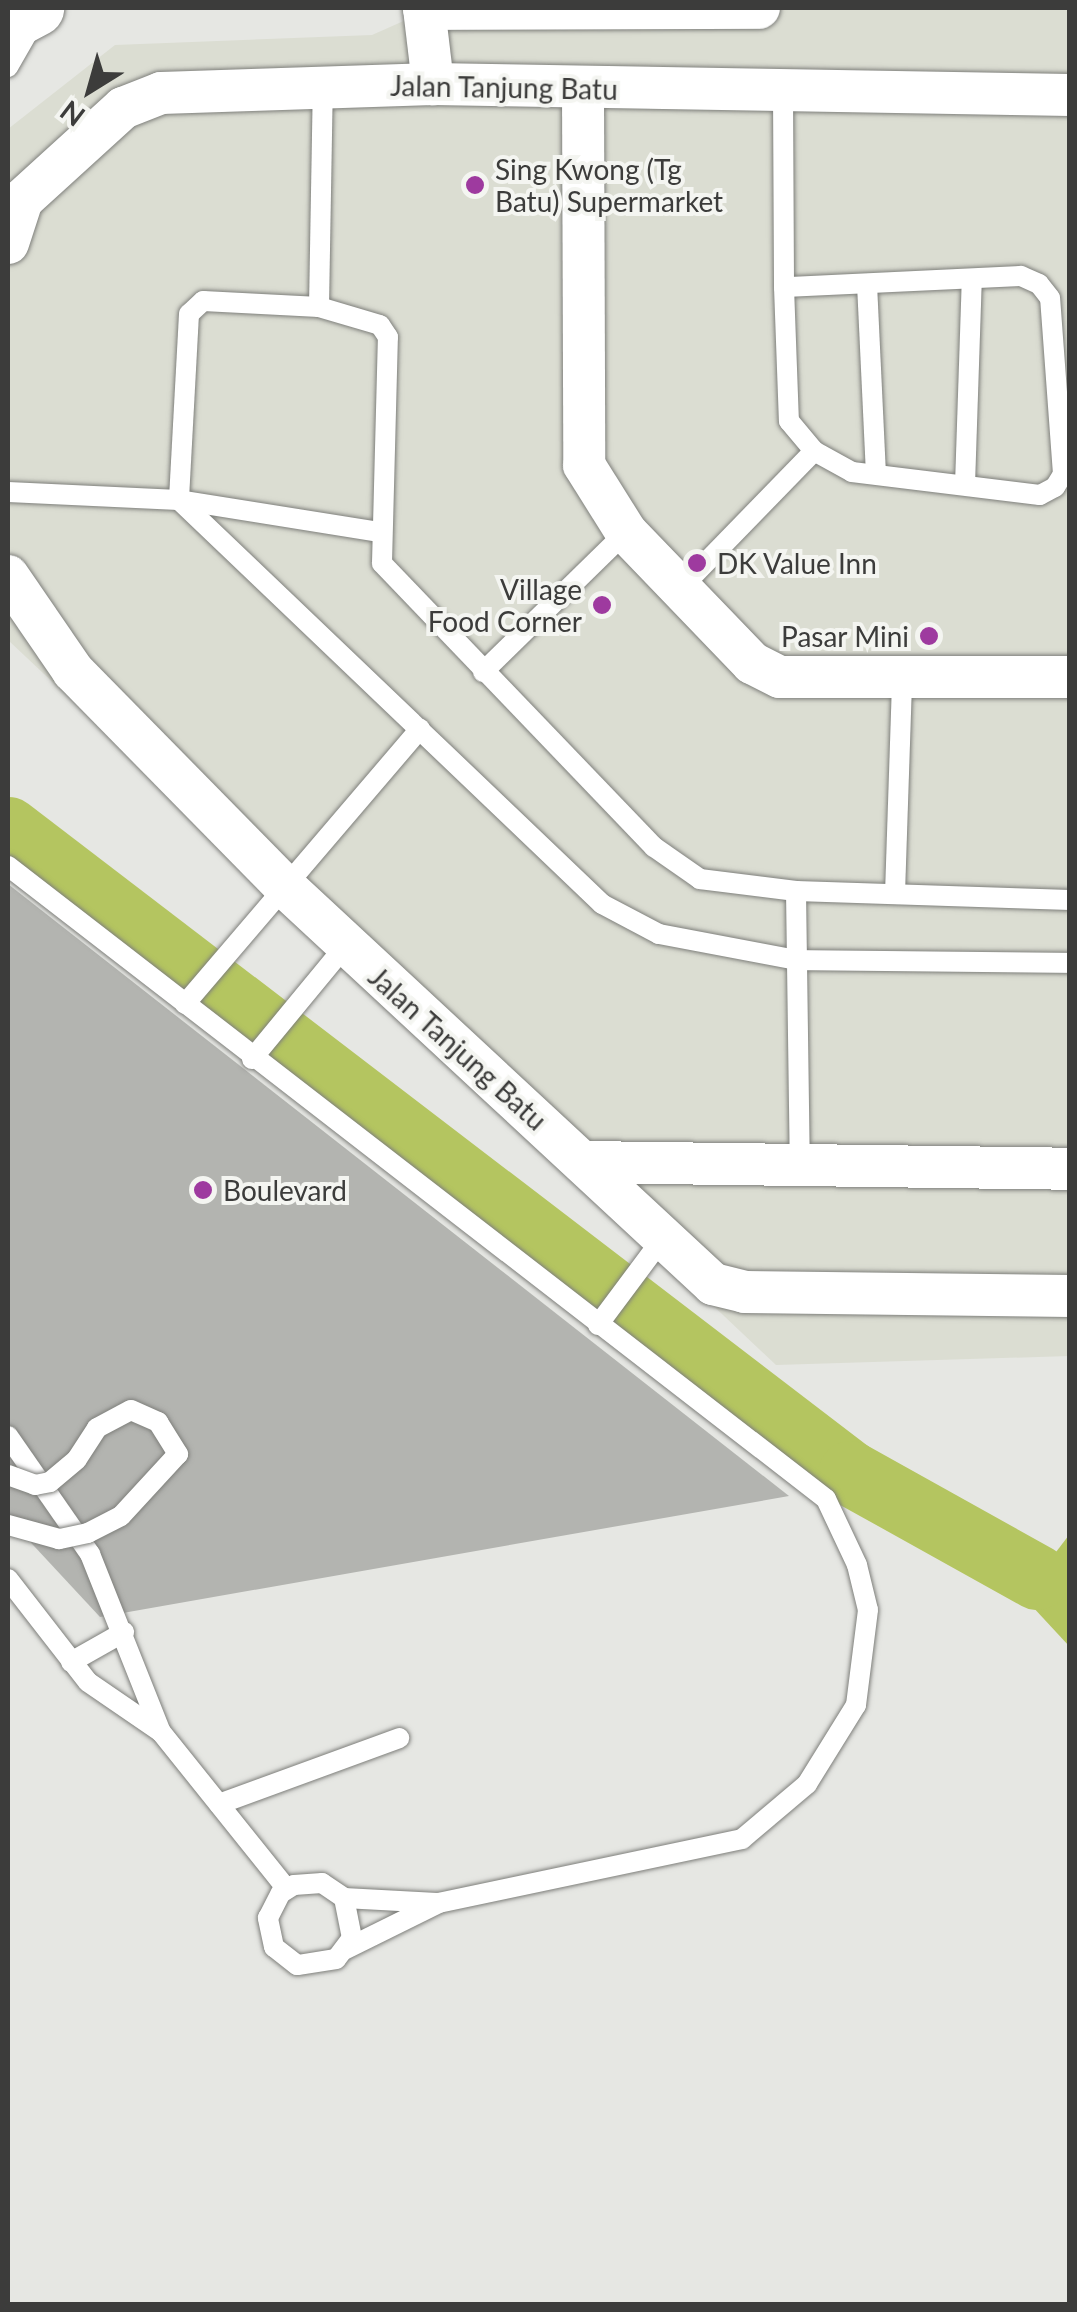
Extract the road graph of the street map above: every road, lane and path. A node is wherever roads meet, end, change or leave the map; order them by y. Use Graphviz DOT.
graph roads {
  1 [pos="39,8"];
  2 [pos="424,8"];
  3 [pos="759,8"];
  4 [pos="8,23"];
  5 [pos="8,67"];
  6 [pos="433,84"];
  7 [pos="323,87"];
  8 [pos="583,88"];
  9 [pos="782,92"];
  10 [pos="1070,95"];
  11 [pos="8,243"];
  12 [pos="972,279"];
  13 [pos="867,284"];
  14 [pos="784,287"];
  15 [pos="318,307"];
  16 [pos="1064,405"];
  17 [pos="814,451"];
  18 [pos="876,474"];
  19 [pos="965,485"];
  20 [pos="8,492"];
  21 [pos="179,500"];
  22 [pos="378,532"];
  23 [pos="626,532"];
  24 [pos="8,576"];
  25 [pos="680,590"];
  26 [pos="483,672"];
  27 [pos="1070,677"];
  28 [pos="902,682"];
  29 [pos="420,730"];
  30 [pos="8,866"];
  31 [pos="282,884"];
  32 [pos="796,891"];
  33 [pos="895,894"];
  34 [pos="1070,900"];
  35 [pos="346,946"];
  36 [pos="797,960"];
  37 [pos="1070,963"];
  38 [pos="185,1004"];
  39 [pos="252,1059"];
  40 [pos="585,1162"];
  41 [pos="800,1163"];
  42 [pos="1070,1169"];
  43 [pos="662,1238"];
  44 [pos="1070,1296"];
  45 [pos="598,1325"];
  46 [pos="8,1436"];
  47 [pos="8,1476"];
  48 [pos="8,1525"];
  49 [pos="8,1578"];
  50 [pos="124,1632"];
  51 [pos="72,1662"];
  52 [pos="161,1732"];
  53 [pos="400,1738"];
  54 [pos="219,1804"];
  55 [pos="286,1889"];
  56 [pos="344,1898"];
  57 [pos="439,1903"];
  58 [pos="346,1950"];
  1 -- 4 [label="main road"];
  1 -- 5 [label="lane"];
  2 -- 3 [label="street"];
  2 -- 6 [label="street"];
  6 -- 7 [label="street, Jalan Tanjung Batu"];
  6 -- 8 [label="street, Jalan Tanjung Batu"];
  7 -- 11 [label="street, Jalan Tanjung Batu"];
  7 -- 15 [label="lane"];
  8 -- 9 [label="street, Jalan Tanjung Batu"];
  8 -- 23 [label="street"];
  9 -- 10 [label="street, Jalan Tanjung Batu"];
  9 -- 14 [label="lane"];
  12 -- 13 [label="lane"];
  12 -- 16 [label="lane"];
  12 -- 19 [label="lane"];
  13 -- 14 [label="lane"];
  13 -- 18 [label="lane"];
  14 -- 17 [label="lane"];
  15 -- 21 [label="lane"];
  15 -- 22 [label="lane"];
  16 -- 19 [label="lane"];
  17 -- 18 [label="lane"];
  17 -- 25 [label="lane"];
  18 -- 19 [label="lane"];
  20 -- 21 [label="lane"];
  21 -- 22 [label="lane"];
  21 -- 29 [label="lane"];
  22 -- 26 [label="lane"];
  23 -- 25 [label="street"];
  23 -- 26 [label="lane"];
  24 -- 31 [label="street, Jalan Tanjung Batu"];
  25 -- 28 [label="street"];
  26 -- 32 [label="lane"];
  27 -- 28 [label="street"];
  28 -- 33 [label="lane"];
  29 -- 31 [label="lane"];
  29 -- 36 [label="lane"];
  30 -- 38 [label="lane"];
  31 -- 35 [label="street, Jalan Tanjung Batu"];
  31 -- 38 [label="lane"];
  32 -- 33 [label="lane"];
  32 -- 36 [label="lane"];
  33 -- 34 [label="lane"];
  35 -- 39 [label="lane"];
  35 -- 40 [label="street, Jalan Tanjung Batu"];
  36 -- 37 [label="lane"];
  36 -- 41 [label="lane"];
  38 -- 39 [label="lane"];
  39 -- 45 [label="lane"];
  40 -- 41 [label="street"];
  40 -- 43 [label="street, Jalan Tanjung Batu"];
  41 -- 42 [label="street"];
  43 -- 44 [label="street, Jalan Tanjung Batu"];
  43 -- 45 [label="lane"];
  45 -- 57 [label="lane"];
  46 -- 50 [label="lane"];
  47 -- 48 [label="lane, bridge"];
  49 -- 51 [label="lane"];
  50 -- 51 [label="lane"];
  50 -- 52 [label="lane"];
  51 -- 52 [label="lane"];
  52 -- 54 [label="lane"];
  53 -- 54 [label="lane"];
  54 -- 55 [label="lane"];
  55 -- 56 [label="lane"];
  55 -- 58 [label="lane"];
  56 -- 57 [label="lane"];
  56 -- 58 [label="lane"];
  57 -- 58 [label="lane"];
}
